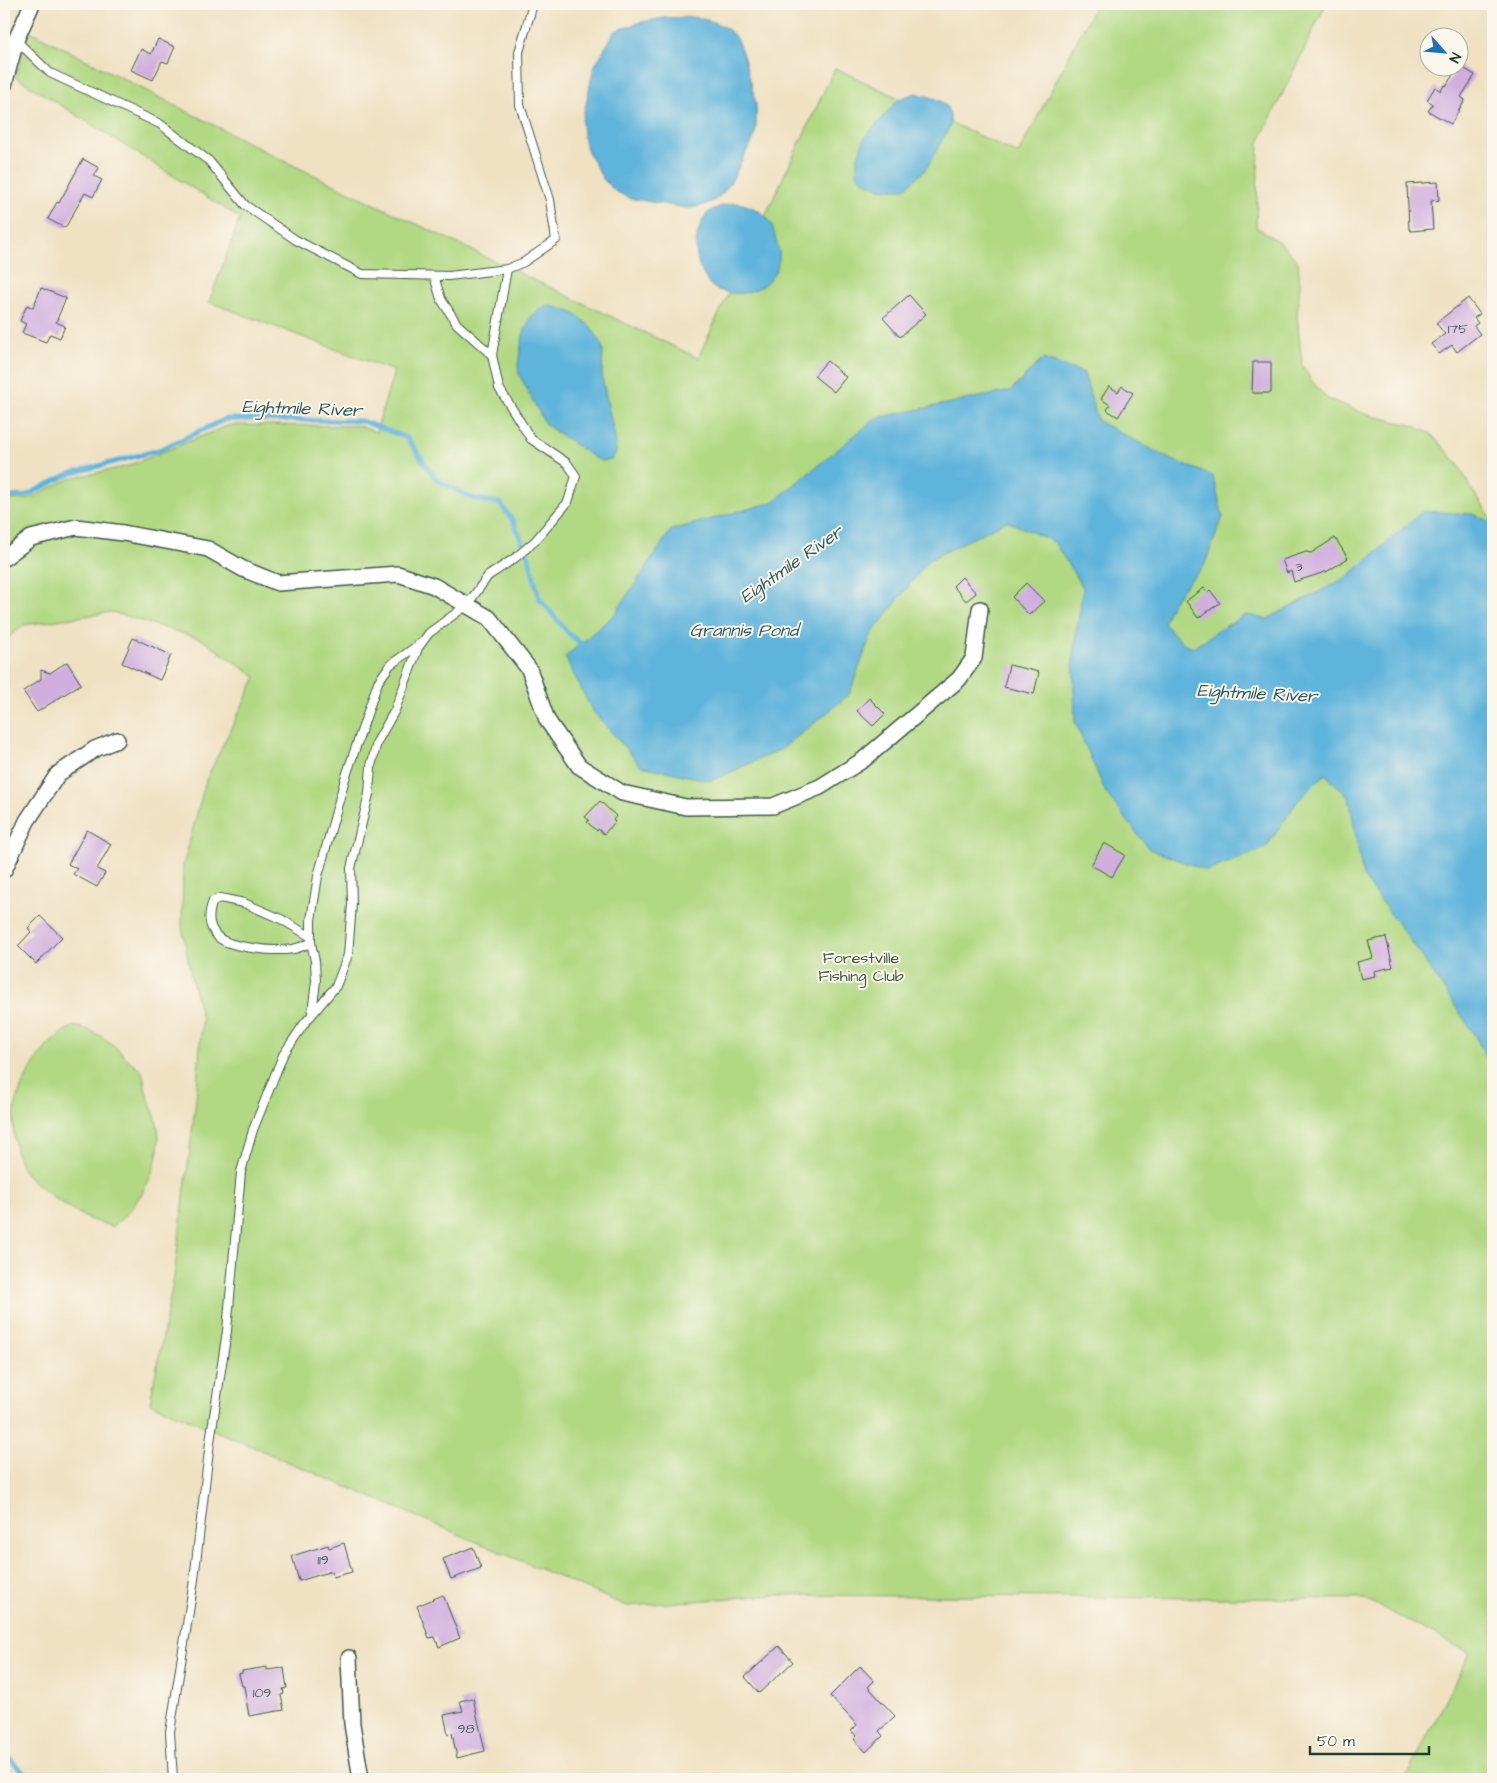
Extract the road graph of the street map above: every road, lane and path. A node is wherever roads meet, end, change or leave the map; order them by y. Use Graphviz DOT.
graph roads {
  1 [pos="32,4"];
  2 [pos="534,4"];
  3 [pos="16,40"];
  4 [pos="4,85"];
  5 [pos="507,269"];
  6 [pos="434,276"];
  7 [pos="492,355"];
  8 [pos="4,558"];
  9 [pos="467,605"];
  10 [pos="980,609"];
  11 [pos="422,642"];
  12 [pos="117,740"];
  13 [pos="4,870"];
  14 [pos="311,940"];
  15 [pos="312,1015"];
  16 [pos="349,1658"];
  17 [pos="173,1779"];
  18 [pos="361,1779"];
  1 -- 3 [label="street"];
  2 -- 5 [label="lane"];
  3 -- 4 [label="street"];
  3 -- 6 [label="lane"];
  5 -- 6 [label="lane"];
  5 -- 7 [label="lane"];
  6 -- 7 [label="lane"];
  7 -- 9 [label="lane"];
  8 -- 9 [label="street"];
  9 -- 10 [label="street"];
  9 -- 11 [label="lane"];
  11 -- 14 [label="lane"];
  11 -- 15 [label="lane"];
  12 -- 13 [label="street"];
  14 -- 14 [label="lane"];
  14 -- 15 [label="lane"];
  15 -- 17 [label="lane"];
  16 -- 18 [label="street"];
}
